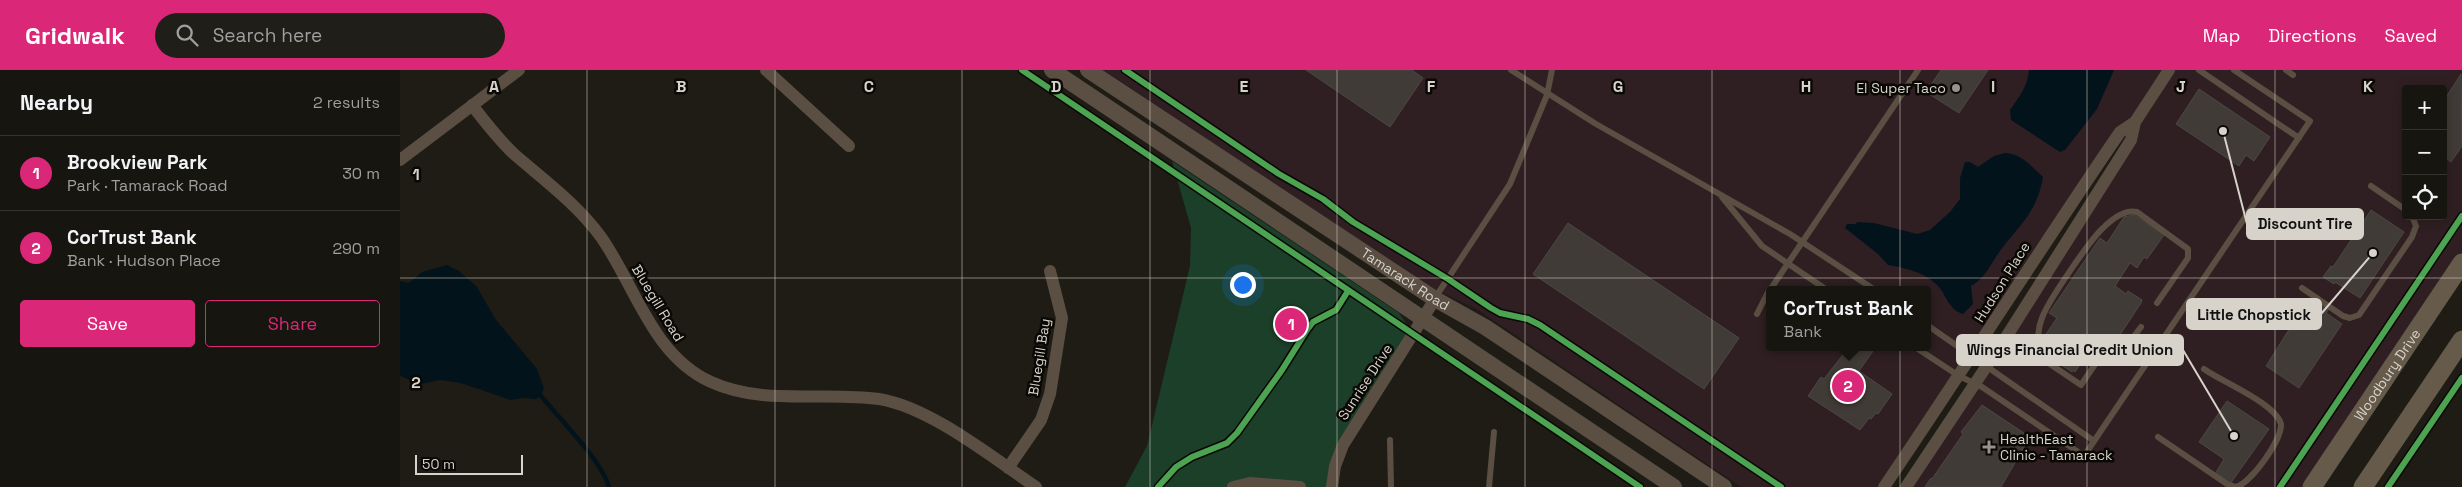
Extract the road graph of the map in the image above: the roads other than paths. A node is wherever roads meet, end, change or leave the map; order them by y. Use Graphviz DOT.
graph roads {
  1 [pos="519,70"];
  2 [pos="766,70"];
  3 [pos="1052,70"];
  4 [pos="1088,70"];
  5 [pos="1511,70"];
  6 [pos="1552,70"];
  7 [pos="1918,70"];
  8 [pos="2169,70"];
  9 [pos="2199,70"];
  10 [pos="2234,70"];
  11 [pos="2286,70"];
  12 [pos="2293,75"];
  13 [pos="1547,95"];
  14 [pos="472,105"];
  15 [pos="2135,122"];
  16 [pos="2299,138"];
  17 [pos="849,146"];
  18 [pos="400,160"];
  19 [pos="2371,186"];
  20 [pos="1721,196"];
  21 [pos="2402,207"];
  22 [pos="2414,220"];
  23 [pos="1803,241"];
  24 [pos="2462,263"];
  25 [pos="1787,264"];
  26 [pos="1050,271"];
  27 [pos="1772,286"];
  28 [pos="1822,286"];
  29 [pos="1869,286"];
  30 [pos="2302,288"];
  31 [pos="1766,296"];
  32 [pos="1435,299"];
  33 [pos="2157,303"];
  34 [pos="1757,314"];
  35 [pos="1422,319"];
  36 [pos="2141,327"];
  37 [pos="1931,328"];
  38 [pos="2462,340"];
  39 [pos="1921,351"];
  40 [pos="1973,356"];
  41 [pos="1986,367"];
  42 [pos="2204,369"];
  43 [pos="1959,376"];
  44 [pos="1975,384"];
  45 [pos="1494,432"];
  46 [pos="2158,437"];
  47 [pos="1390,440"];
  48 [pos="2094,441"];
  49 [pos="1008,468"];
  50 [pos="1036,487"];
  51 [pos="1233,487"];
  52 [pos="1300,487"];
  53 [pos="1332,487"];
  54 [pos="1391,487"];
  55 [pos="1489,487"];
  56 [pos="1674,487"];
  57 [pos="1724,487"];
  58 [pos="1884,487"];
  59 [pos="1906,487"];
  60 [pos="2312,487"];
  61 [pos="2363,487"];
  1 -- 14 [label="street"];
  2 -- 17 [label="street"];
  3 -- 35 [label="street, Tamarack Road"];
  4 -- 32 [label="street, Tamarack Road"];
  5 -- 13 [label="lane"];
  6 -- 13 [label="lane"];
  7 -- 23 [label="lane"];
  8 -- 15 [label="street, Hudson Place"];
  9 -- 16 [label="lane"];
  10 -- 16 [label="lane"];
  11 -- 12 [label="lane"];
  13 -- 20 [label="lane"];
  13 -- 32 [label="lane"];
  14 -- 18 [label="street"];
  14 -- 49 [label="street, Bluegill Road"];
  15 -- 40 [label="street, Hudson Place"];
  15 -- 41 [label="street, Hudson Place"];
  16 -- 48 [label="lane"];
  19 -- 21 [label="lane"];
  20 -- 23 [label="lane"];
  20 -- 25 [label="lane"];
  22 -- 30 [label="lane"];
  23 -- 25 [label="lane"];
  23 -- 29 [label="lane"];
  24 -- 60 [label="main road, Woodbury Drive"];
  25 -- 27 [label="lane"];
  25 -- 28 [label="lane"];
  26 -- 49 [label="street, Bluegill Bay"];
  31 -- 34 [label="lane"];
  32 -- 35 [label="street, Sunrise Drive"];
  32 -- 57 [label="street, Tamarack Road"];
  33 -- 36 [label="lane"];
  35 -- 53 [label="street, Sunrise Drive"];
  35 -- 56 [label="street, Tamarack Road"];
  37 -- 40 [label="lane"];
  38 -- 61 [label="main road"];
  39 -- 43 [label="lane"];
  40 -- 41 [label="lane"];
  40 -- 43 [label="street, Hudson Place"];
  41 -- 44 [label="street, Hudson Place"];
  41 -- 48 [label="lane"];
  42 -- 46 [label="lane"];
  43 -- 44 [label="lane"];
  43 -- 58 [label="street, Hudson Place"];
  44 -- 48 [label="lane"];
  44 -- 59 [label="street, Hudson Place"];
  45 -- 55 [label="lane"];
  47 -- 54 [label="lane"];
  49 -- 50 [label="street, Bluegill Road"];
  51 -- 52 [label="street"];
}
